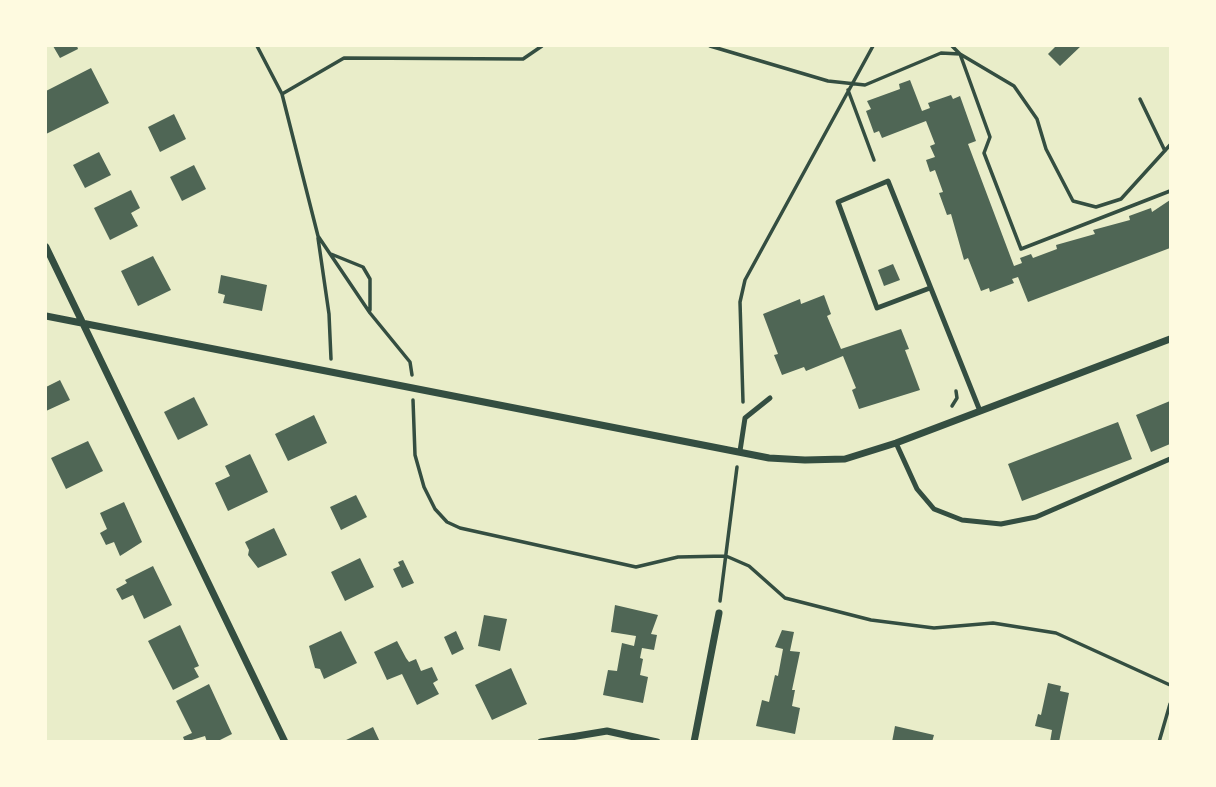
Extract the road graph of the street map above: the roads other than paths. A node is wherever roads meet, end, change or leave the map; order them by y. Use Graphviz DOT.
graph roads {
  1 [pos="46,247"];
  2 [pos="930,288"];
  3 [pos="46,316"];
  4 [pos="84,324"];
  5 [pos="1171,339"];
  6 [pos="770,398"];
  7 [pos="980,411"];
  8 [pos="896,443"];
  9 [pos="740,451"];
  10 [pos="1171,459"];
  11 [pos="719,613"];
  12 [pos="285,741"];
  13 [pos="541,741"];
  14 [pos="657,741"];
  15 [pos="695,741"];
  1 -- 4 [label="street"];
  2 -- 2 [label="lane"];
  2 -- 7 [label="lane"];
  3 -- 4 [label="street"];
  4 -- 9 [label="street"];
  4 -- 12 [label="street"];
  5 -- 7 [label="street"];
  6 -- 9 [label="lane"];
  7 -- 8 [label="street"];
  8 -- 9 [label="street"];
  8 -- 10 [label="lane"];
  11 -- 15 [label="street"];
  13 -- 14 [label="street"];
}
